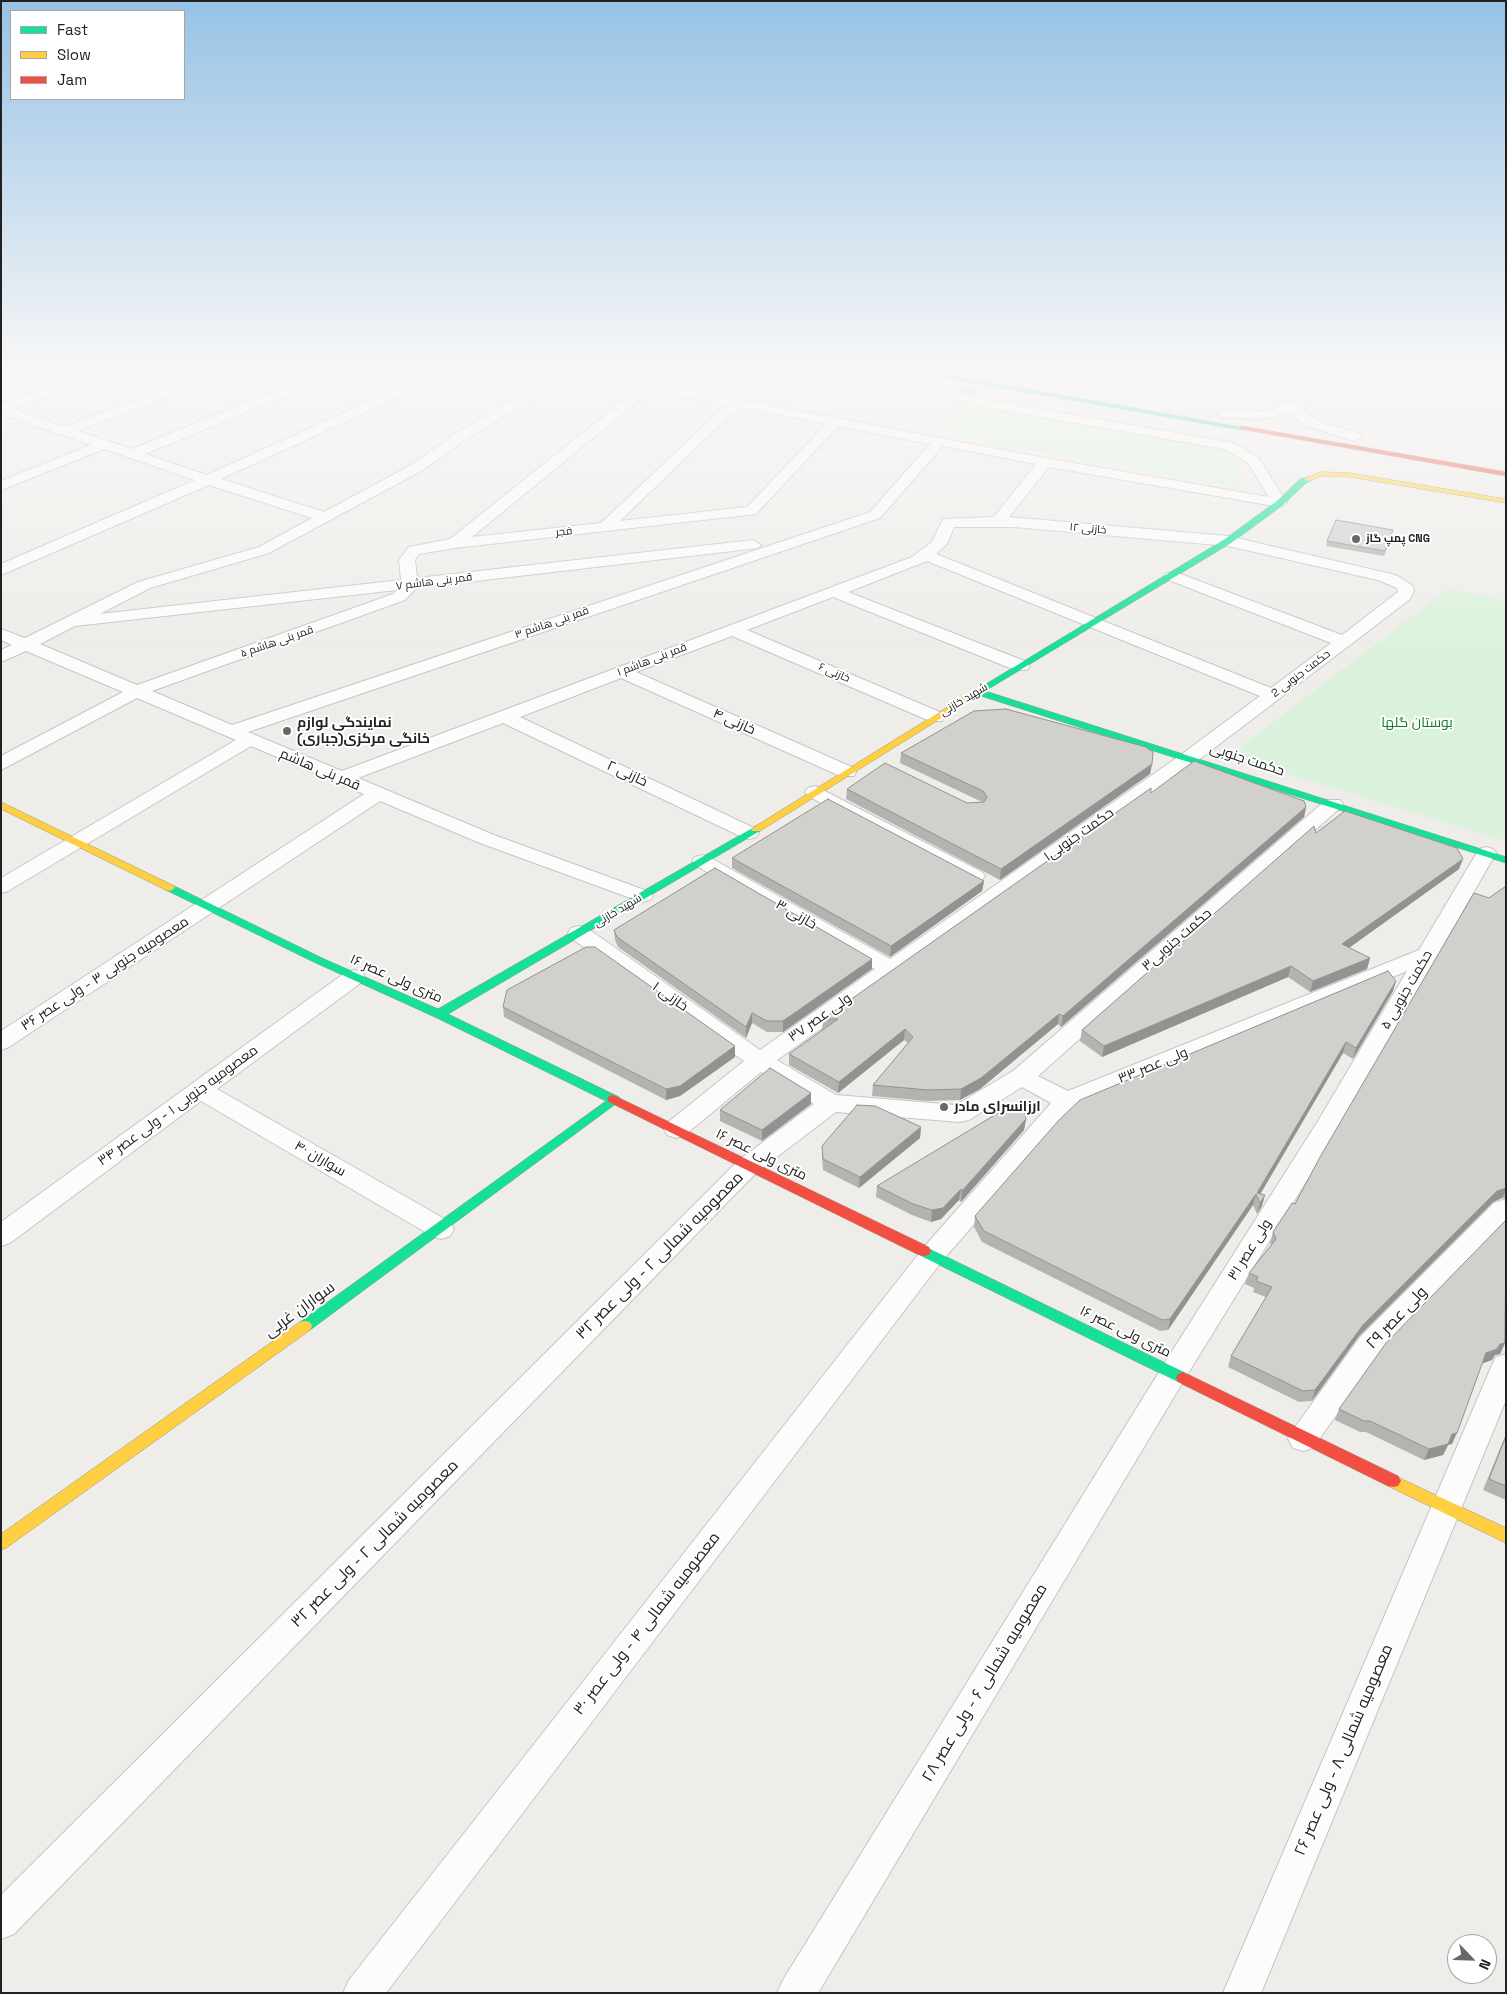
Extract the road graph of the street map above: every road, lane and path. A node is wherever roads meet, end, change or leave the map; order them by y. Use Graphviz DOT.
graph roads {
  1 [pos="55,464"];
  2 [pos="162,464"];
  3 [pos="243,464"];
  4 [pos="422,464"];
  5 [pos="553,464"];
  6 [pos="671,464"];
  7 [pos="796,464"];
  8 [pos="920,464"];
  9 [pos="1043,464"];
  10 [pos="1057,464"];
  11 [pos="1256,464"];
  12 [pos="1449,464"];
  13 [pos="1506,474"];
  14 [pos="208,480"];
  15 [pos="1,486"];
  16 [pos="1506,501"];
  17 [pos="1280,503"];
  18 [pos="325,517"];
  19 [pos="948,522"];
  20 [pos="998,522"];
  21 [pos="605,527"];
  22 [pos="800,539"];
  23 [pos="1228,541"];
  24 [pos="455,543"];
  25 [pos="926,555"];
  26 [pos="1,570"];
  27 [pos="1172,576"];
  28 [pos="410,585"];
  29 [pos="1405,586"];
  30 [pos="834,592"];
  31 [pos="69,622"];
  32 [pos="1095,622"];
  33 [pos="732,630"];
  34 [pos="1,634"];
  35 [pos="1344,642"];
  36 [pos="28,644"];
  37 [pos="1,657"];
  38 [pos="1021,666"];
  39 [pos="621,672"];
  40 [pos="139,690"];
  41 [pos="978,692"];
  42 [pos="1272,695"];
  43 [pos="504,716"];
  44 [pos="936,717"];
  45 [pos="229,732"];
  46 [pos="249,740"];
  47 [pos="871,757"];
  48 [pos="1190,758"];
  49 [pos="1,764"];
  50 [pos="888,765"];
  51 [pos="847,772"];
  52 [pos="340,778"];
  53 [pos="816,792"];
  54 [pos="378,794"];
  55 [pos="1332,804"];
  56 [pos="1,805"];
  57 [pos="749,832"];
  58 [pos="78,843"];
  59 [pos="1496,857"];
  60 [pos="702,861"];
  61 [pos="1,887"];
  62 [pos="1000,890"];
  63 [pos="642,896"];
  64 [pos="208,906"];
  65 [pos="968,912"];
  66 [pos="579,933"];
  67 [pos="1428,954"];
  68 [pos="890,968"];
  69 [pos="354,977"];
  70 [pos="439,1014"];
  71 [pos="1,1042"];
  72 [pos="760,1060"];
  73 [pos="1021,1077"];
  74 [pos="200,1090"];
  75 [pos="615,1100"];
  76 [pos="1067,1101"];
  77 [pos="831,1103"];
  78 [pos="1327,1127"];
  79 [pos="676,1129"];
  80 [pos="748,1166"];
  81 [pos="1506,1212"];
  82 [pos="441,1229"];
  83 [pos="1,1236"];
  84 [pos="933,1254"];
  85 [pos="1506,1364"];
  86 [pos="1174,1372"];
  87 [pos="1303,1439"];
  88 [pos="1446,1507"];
  89 [pos="1506,1536"];
  90 [pos="1,1543"];
  91 [pos="1,1921"];
  92 [pos="362,1993"];
  93 [pos="796,1993"];
  94 [pos="1242,1993"];
  1 -- 15 [label="street"];
  2 -- 14 [label="street"];
  3 -- 14 [label="street"];
  4 -- 18 [label="street"];
  5 -- 24 [label="street"];
  6 -- 21 [label="street"];
  7 -- 21 [label="street, فجر"];
  8 -- 22 [label="street, قمر بنی هاشم ۳"];
  9 -- 20 [label="street"];
  10 -- 17 [label="street"];
  11 -- 17 [label="street"];
  12 -- 13 [label="main road"];
  14 -- 18 [label="street"];
  14 -- 26 [label="street"];
  16 -- 17 [label="main road, شهید خازنی"];
  17 -- 23 [label="main road, شهید خازنی"];
  18 -- 31 [label="street"];
  19 -- 20 [label="street, خازنی ۱۲"];
  19 -- 25 [label="street, قمر بنی هاشم ۱"];
  20 -- 23 [label="street, خازنی ۱۲"];
  21 -- 24 [label="street, فجر"];
  22 -- 28 [label="street, قمر بنی هاشم ۷"];
  22 -- 45 [label="street, قمر بنی هاشم ۳"];
  23 -- 27 [label="main road, شهید خازنی"];
  23 -- 29 [label="street, خازنی ۱۲"];
  24 -- 28 [label="street, فجر"];
  25 -- 30 [label="street, قمر بنی هاشم ۱"];
  25 -- 32 [label="street"];
  27 -- 32 [label="main road, شهید خازنی"];
  27 -- 35 [label="street"];
  28 -- 31 [label="street, قمر بنی هاشم ۷"];
  28 -- 40 [label="street, قمر بنی هاشم ۵"];
  29 -- 35 [label="street, حکمت جنوبی 2"];
  30 -- 33 [label="street, قمر بنی هاشم ۱"];
  30 -- 38 [label="street"];
  31 -- 36 [label="street"];
  32 -- 38 [label="main road, شهید خازنی"];
  32 -- 42 [label="street"];
  33 -- 39 [label="street, قمر بنی هاشم ۱"];
  33 -- 44 [label="street, خازنی ۶"];
  34 -- 36 [label="street, قمر بنی هاشم"];
  35 -- 42 [label="street, حکمت جنوبی 2"];
  36 -- 37 [label="street"];
  36 -- 40 [label="street, قمر بنی هاشم"];
  38 -- 41 [label="main road, شهید خازنی"];
  39 -- 43 [label="street, قمر بنی هاشم ۱"];
  39 -- 51 [label="street, خازنی ۴"];
  40 -- 45 [label="street, قمر بنی هاشم"];
  40 -- 49 [label="street, قمر بنی هاشم ۵"];
  41 -- 44 [label="main road, شهید خازنی"];
  41 -- 48 [label="main road, حکمت جنوبی"];
  42 -- 48 [label="street, حکمت جنوبی 2"];
  43 -- 52 [label="street, قمر بنی هاشم ۱"];
  43 -- 57 [label="street, خازنی ۲"];
  44 -- 47 [label="main road, شهید خازنی"];
  45 -- 46 [label="street, قمر بنی هاشم"];
  46 -- 52 [label="street, قمر بنی هاشم"];
  46 -- 58 [label="street"];
  47 -- 50 [label="street"];
  47 -- 51 [label="main road, شهید خازنی"];
  48 -- 55 [label="main road, حکمت جنوبی"];
  48 -- 62 [label="street, حکمت جنوبی۱"];
  51 -- 53 [label="main road, شهید خازنی"];
  52 -- 54 [label="street, قمر بنی هاشم"];
  53 -- 57 [label="main road, شهید خازنی"];
  53 -- 62 [label="street"];
  54 -- 63 [label="street, قمر بنی هاشم"];
  54 -- 64 [label="street, معصومیه جنوبی ۳ - ولی عصر ۳۶"];
  55 -- 59 [label="main road, حکمت جنوبی"];
  55 -- 73 [label="street, حکمت جنوبی۳"];
  56 -- 58 [label="main road, ۱۶ متری ولی عصر"];
  57 -- 60 [label="main road, شهید خازنی"];
  58 -- 61 [label="street"];
  58 -- 64 [label="main road, ۱۶ متری ولی عصر"];
  59 -- 67 [label="street, حکمت جنوبی ۵"];
  60 -- 63 [label="main road, شهید خازنی"];
  60 -- 68 [label="street, خازنی ۳"];
  62 -- 65 [label="street, حکمت جنوبی۱"];
  63 -- 66 [label="main road, شهید خازنی"];
  64 -- 69 [label="main road, ۱۶ متری ولی عصر"];
  64 -- 71 [label="street, معصومیه جنوبی ۳ - ولی عصر ۳۶"];
  65 -- 68 [label="street, ولی عصر ۳۷"];
  66 -- 70 [label="main road, شهید خازنی"];
  66 -- 72 [label="street, خازنی ۱"];
  67 -- 76 [label="street, ولی عصر ۳۳"];
  67 -- 78 [label="street, حکمت جنوبی ۵"];
  68 -- 72 [label="street, ولی عصر ۳۷"];
  69 -- 70 [label="main road, ۱۶ متری ولی عصر"];
  69 -- 74 [label="street, معصومیه جنوبی ۱ - ولی عصر ۳۴"];
  70 -- 75 [label="main road, ۱۶ متری ولی عصر"];
  72 -- 77 [label="street, خازنی ۱"];
  72 -- 79 [label="street, ولی عصر ۳۷"];
  73 -- 76 [label="street"];
  73 -- 77 [label="street, حکمت جنوبی۳"];
  74 -- 82 [label="street, سواران ۴۰"];
  74 -- 83 [label="street, معصومیه جنوبی ۱ - ولی عصر ۳۴"];
  75 -- 79 [label="main road, ۱۶ متری ولی عصر"];
  75 -- 82 [label="main road, سواران غربی"];
  76 -- 84 [label="street, ولی عصر ۳۳"];
  77 -- 80 [label="street, معصومیه شمالی ۲ - ولی عصر ۳۲"];
  78 -- 86 [label="street, ولی عصر ۳۱"];
  79 -- 80 [label="main road, ۱۶ متری ولی عصر"];
  80 -- 84 [label="main road, ۱۶ متری ولی عصر"];
  80 -- 91 [label="street, معصومیه شمالی ۲ - ولی عصر ۳۲"];
  81 -- 87 [label="street, ولی عصر ۲۹"];
  82 -- 90 [label="main road, سواران غربی"];
  84 -- 86 [label="main road, ۱۶ متری ولی عصر"];
  84 -- 92 [label="street, معصومیه شمالی ۴ - ولی عصر ۳۰"];
  85 -- 88 [label="street, معصومیه شمالی ۸ - ولی عصر ۲۶"];
  86 -- 87 [label="main road, ۱۶ متری ولی عصر"];
  86 -- 93 [label="street, معصومیه شمالی ۶ - ولی عصر ۲۸"];
  87 -- 88 [label="main road, ۱۶ متری ولی عصر"];
  88 -- 89 [label="main road, ۱۶ متری ولی عصر"];
  88 -- 94 [label="street, معصومیه شمالی ۸ - ولی عصر ۲۶"];
}
